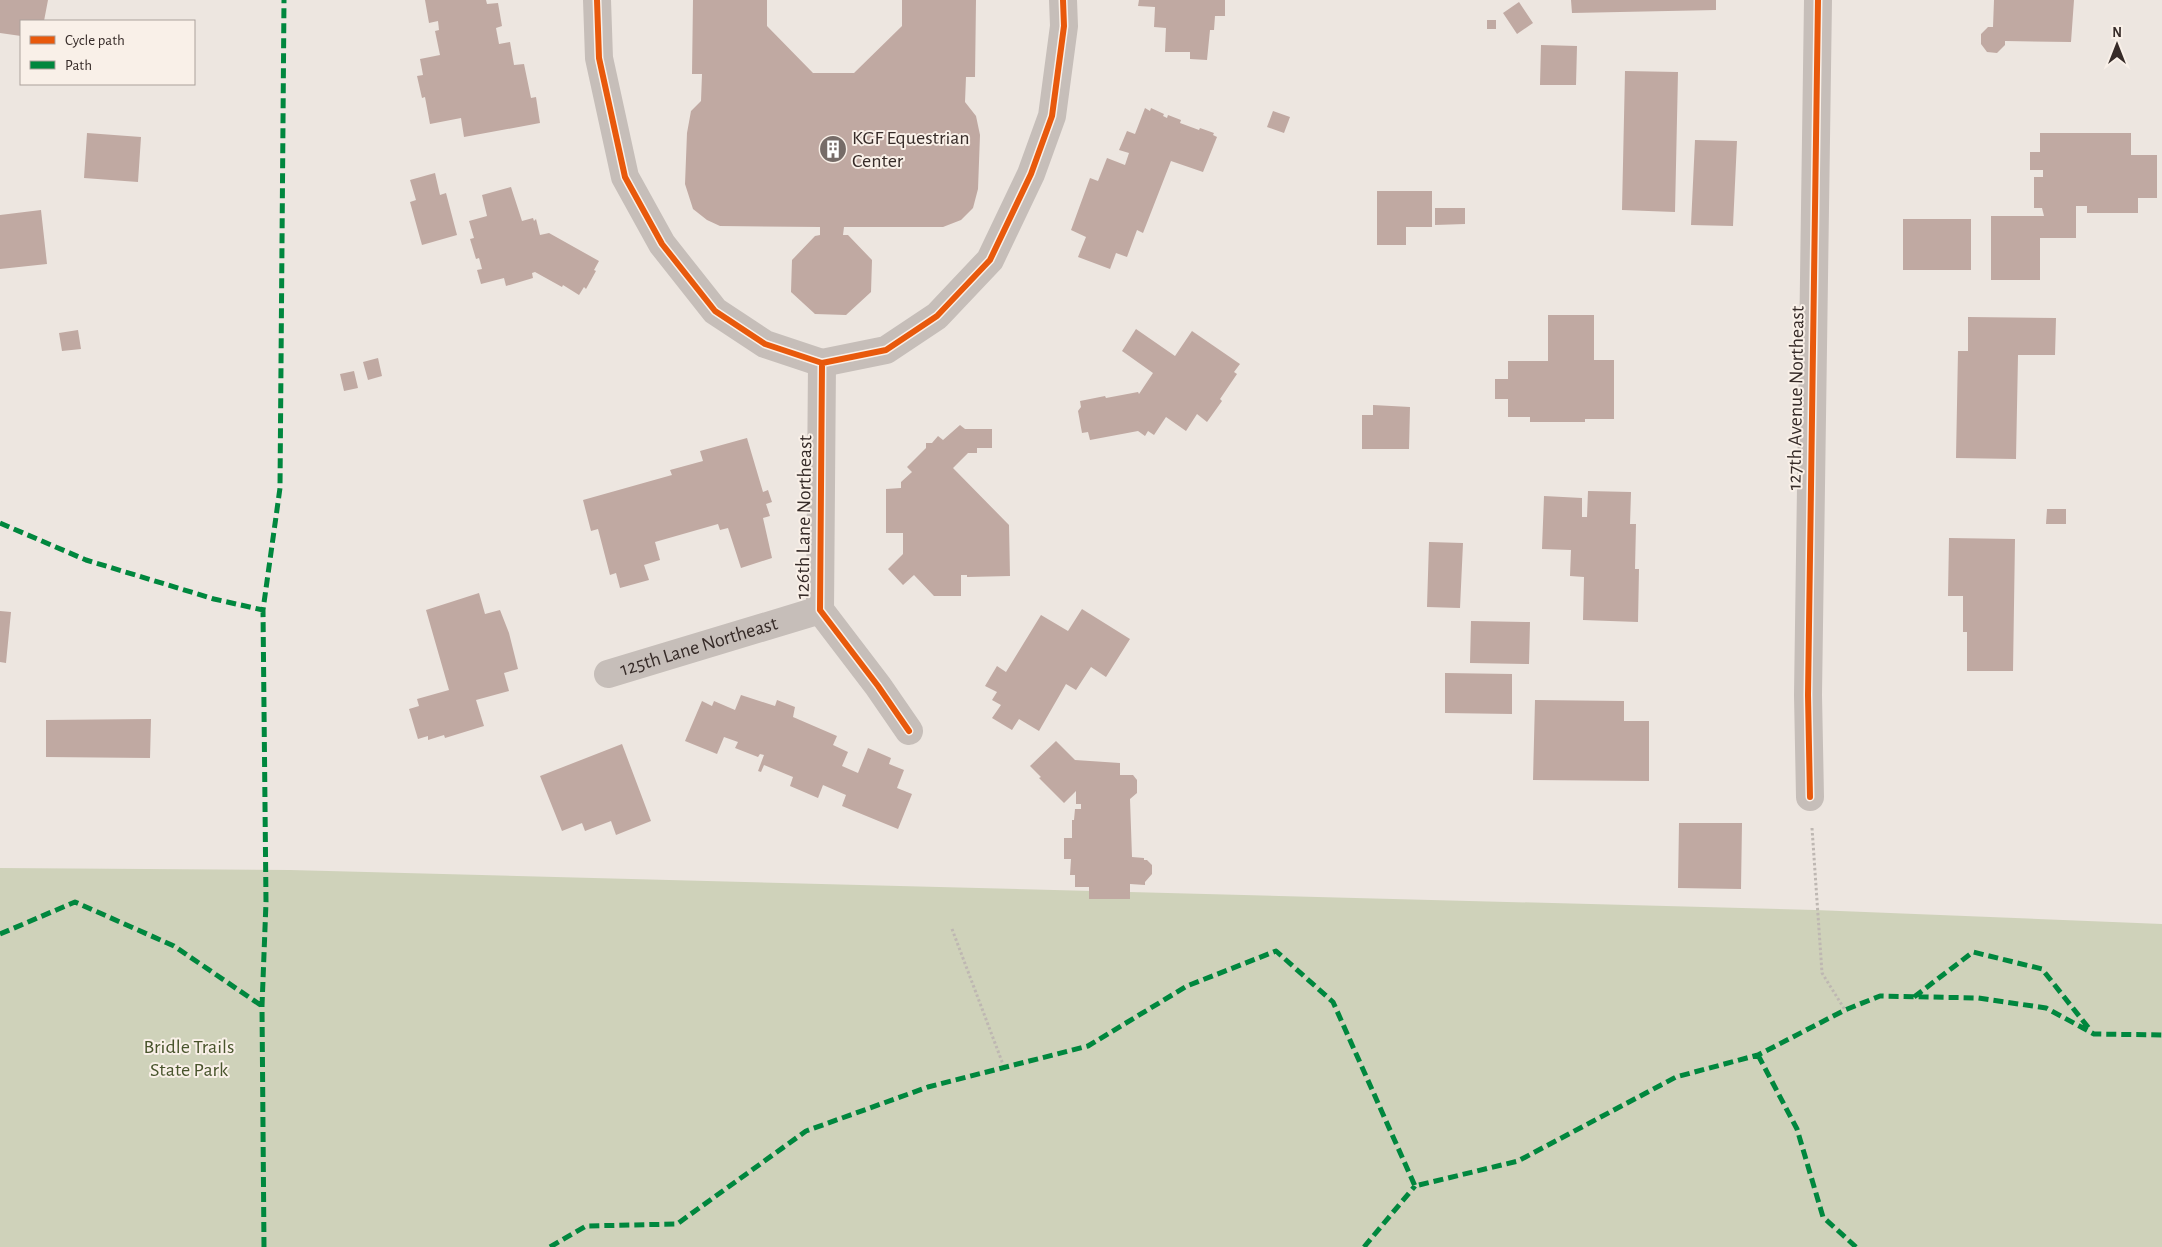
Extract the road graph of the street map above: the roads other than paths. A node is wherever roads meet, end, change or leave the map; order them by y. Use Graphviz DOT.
graph roads {
  1 [pos="597,0"];
  2 [pos="1063,0"];
  3 [pos="1818,0"];
  4 [pos="822,363"];
  5 [pos="820,610"];
  6 [pos="608,674"];
  7 [pos="909,731"];
  8 [pos="1810,797"];
  1 -- 4 [label="street"];
  2 -- 4 [label="street"];
  3 -- 8 [label="street, 127th Avenue Northeast"];
  4 -- 5 [label="street, 126th Lane Northeast"];
  5 -- 6 [label="street, 125th Lane Northeast"];
  5 -- 7 [label="street, 126th Lane Northeast"];
}
